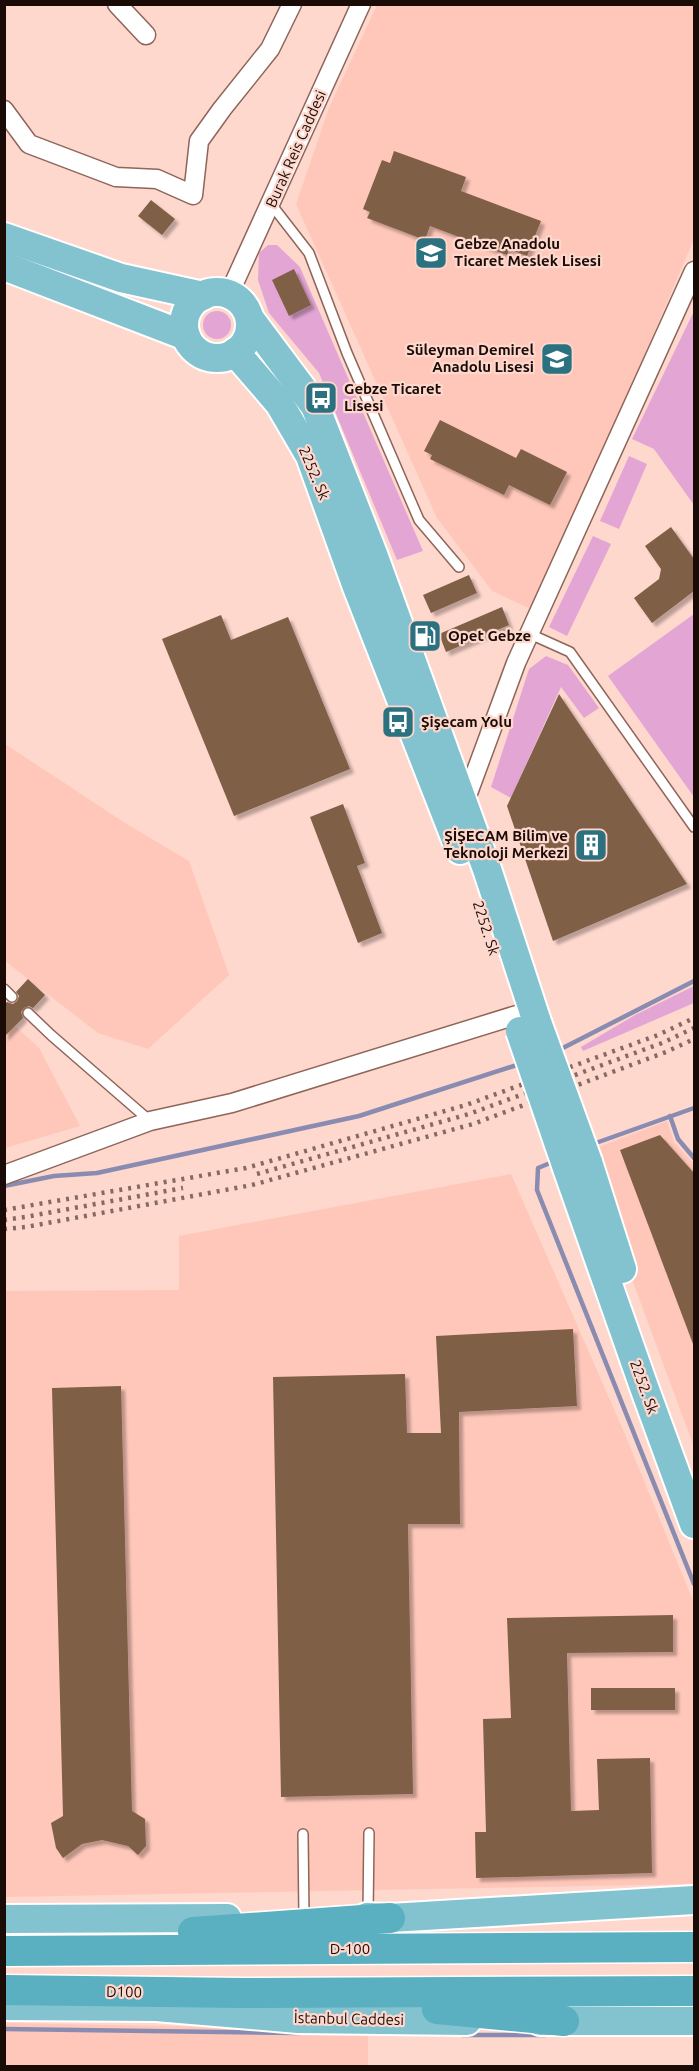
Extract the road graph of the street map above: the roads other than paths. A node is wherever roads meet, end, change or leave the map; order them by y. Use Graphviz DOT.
graph roads {
  1 [pos="117,4"];
  2 [pos="292,4"];
  3 [pos="362,4"];
  4 [pos="146,35"];
  5 [pos="4,110"];
  6 [pos="271,204"];
  7 [pos="4,237"];
  8 [pos="4,266"];
  9 [pos="694,272"];
  10 [pos="216,295"];
  11 [pos="250,320"];
  12 [pos="186,336"];
  13 [pos="235,352"];
  14 [pos="459,567"];
  15 [pos="530,634"];
  16 [pos="464,804"];
  17 [pos="694,827"];
  18 [pos="28,1013"];
  19 [pos="526,1020"];
  20 [pos="150,1121"];
  21 [pos="578,1165"];
  22 [pos="4,1175"];
  23 [pos="694,1481"];
  24 [pos="694,1524"];
  25 [pos="369,1833"];
  26 [pos="303,1834"];
  27 [pos="694,1900"];
  28 [pos="304,1917"];
  29 [pos="379,1917"];
  30 [pos="4,1919"];
  31 [pos="4,1945"];
  32 [pos="694,1947"];
  33 [pos="4,1951"];
  34 [pos="4,1990"];
  35 [pos="694,1991"];
  36 [pos="243,1993"];
  37 [pos="4,2006"];
  38 [pos="564,2021"];
  39 [pos="694,2021"];
  1 -- 4 [label="street"];
  2 -- 5 [label="street"];
  3 -- 6 [label="street, Burak Reis Caddesi"];
  6 -- 10 [label="street, Burak Reis Caddesi"];
  6 -- 14 [label="lane"];
  7 -- 10 [label="main road"];
  8 -- 12 [label="main road"];
  9 -- 15 [label="street"];
  10 -- 11 [label="main road"];
  10 -- 12 [label="main road"];
  11 -- 13 [label="main road"];
  11 -- 16 [label="main road, 2252. Sk"];
  12 -- 13 [label="main road"];
  13 -- 19 [label="main road, 2252. Sk"];
  15 -- 16 [label="street"];
  15 -- 17 [label="lane"];
  16 -- 19 [label="main road, 2252. Sk"];
  18 -- 20 [label="lane"];
  19 -- 20 [label="street"];
  19 -- 21 [label="main road, 2252. Sk, bridge"];
  20 -- 22 [label="street"];
  21 -- 23 [label="main road, 2252. Sk"];
  21 -- 24 [label="main road, 2252. Sk"];
  25 -- 29 [label="lane"];
  26 -- 28 [label="lane"];
  27 -- 29 [label="main road"];
  28 -- 29 [label="main road"];
  28 -- 30 [label="main road"];
  29 -- 31 [label="highway"];
  32 -- 33 [label="highway, D-100 / D-100"];
  34 -- 36 [label="highway, D100 / D100"];
  35 -- 36 [label="highway"];
  36 -- 38 [label="highway"];
  37 -- 38 [label="main road, İstanbul Caddesi"];
  38 -- 39 [label="main road, İstanbul Caddesi"];
}
